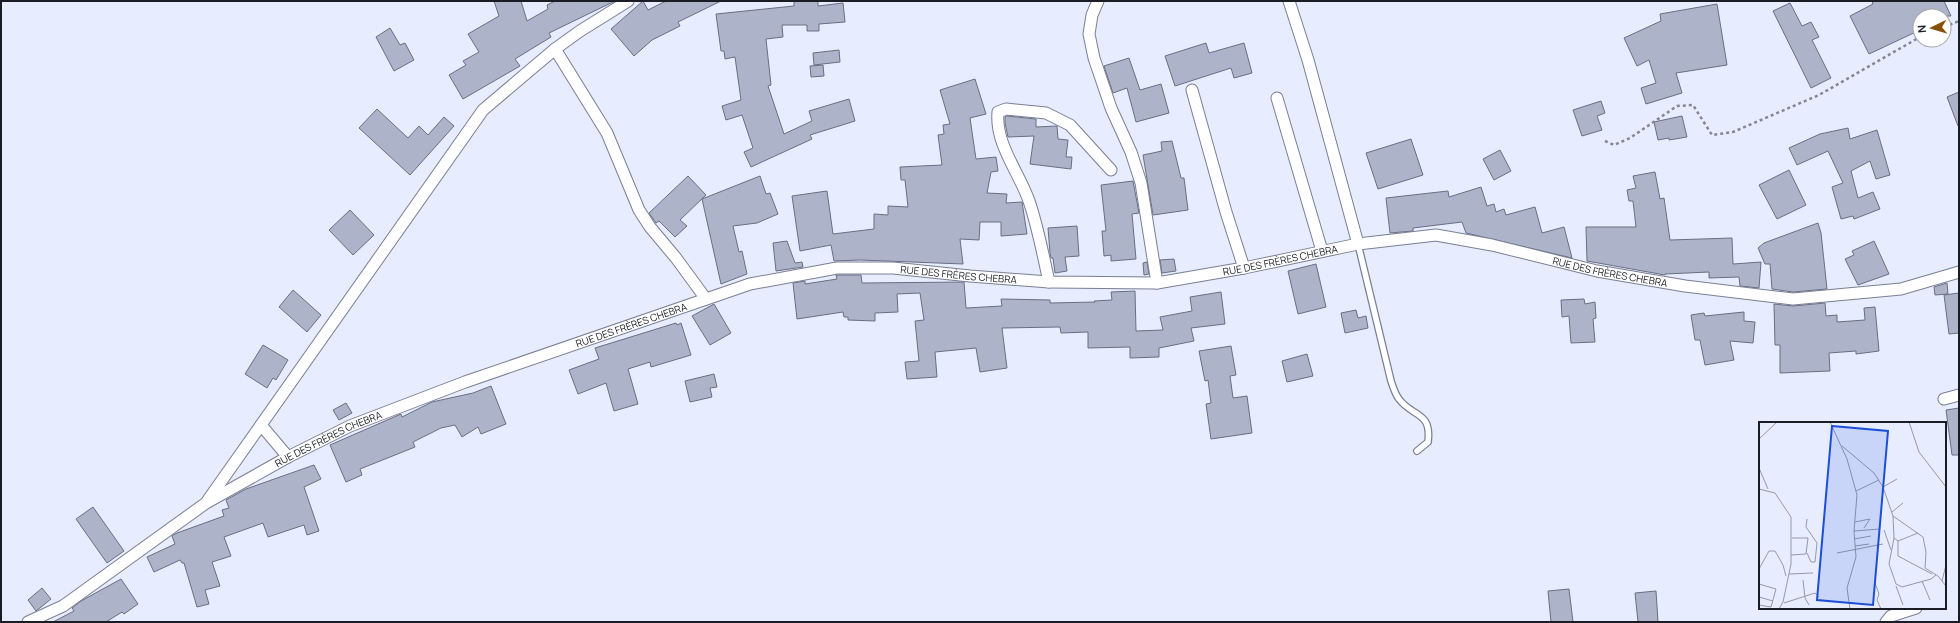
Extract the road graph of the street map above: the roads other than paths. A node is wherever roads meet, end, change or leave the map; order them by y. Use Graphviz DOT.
graph roads {
  1 [pos="628,1"];
  2 [pos="1098,1"];
  3 [pos="1289,1"];
  4 [pos="555,49"];
  5 [pos="1192,90"];
  6 [pos="1277,98"];
  7 [pos="1112,170"];
  8 [pos="1358,244"];
  9 [pos="1322,251"];
  10 [pos="1244,268"];
  11 [pos="1959,272"];
  12 [pos="1049,282"];
  13 [pos="1157,283"];
  14 [pos="706,299"];
  15 [pos="1959,395"];
  16 [pos="1944,399"];
  17 [pos="261,425"];
  18 [pos="1417,451"];
  19 [pos="288,457"];
  20 [pos="206,503"];
  21 [pos="1913,609"];
  22 [pos="28,622"];
  23 [pos="1886,622"];
  1 -- 4 [label="street"];
  2 -- 13 [label="street"];
  3 -- 8 [label="street"];
  4 -- 14 [label="street"];
  4 -- 17 [label="street"];
  5 -- 10 [label="street"];
  6 -- 9 [label="street"];
  7 -- 12 [label="street"];
  8 -- 9 [label="street, RUE DES FRÈRES CHEBRA"];
  8 -- 11 [label="street, RUE DES FRÈRES CHEBRA"];
  8 -- 18 [label="lane"];
  9 -- 10 [label="street, RUE DES FRÈRES CHEBRA"];
  10 -- 13 [label="street, RUE DES FRÈRES CHEBRA"];
  12 -- 13 [label="street, RUE DES FRÈRES CHEBRA"];
  12 -- 14 [label="street, RUE DES FRÈRES CHEBRA"];
  14 -- 19 [label="street, RUE DES FRÈRES CHEBRA"];
  15 -- 16 [label="street"];
  17 -- 19 [label="street"];
  17 -- 20 [label="street"];
  19 -- 20 [label="street, RUE DES FRÈRES CHEBRA"];
  20 -- 22 [label="street, RUE DES FRÈRES CHEBRA"];
  21 -- 23 [label="street"];
}
